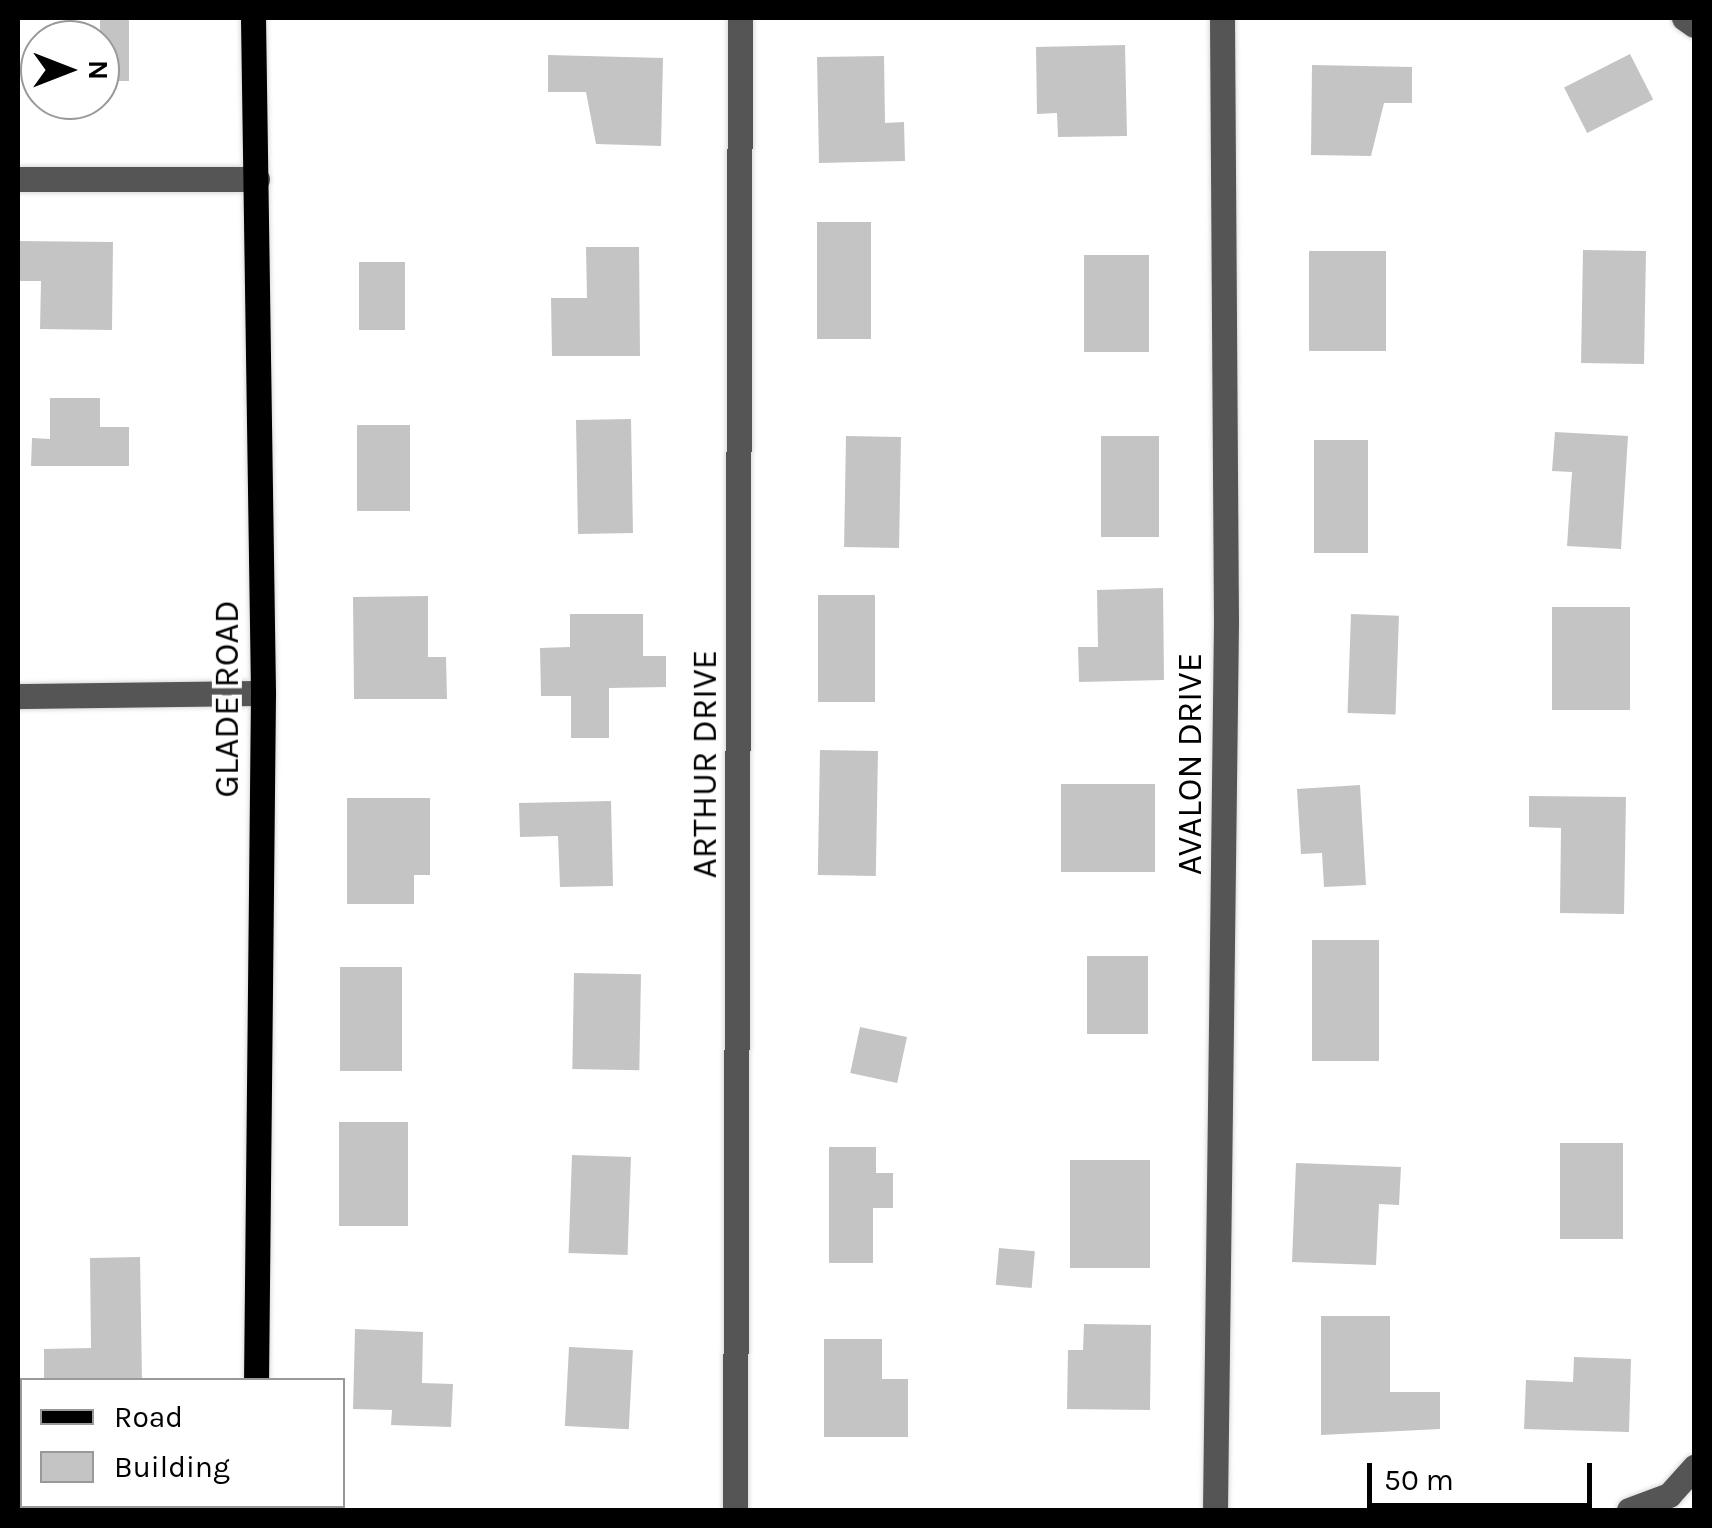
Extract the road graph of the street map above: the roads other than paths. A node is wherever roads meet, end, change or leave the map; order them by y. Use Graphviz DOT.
graph roads {
  1 [pos="253,18"];
  2 [pos="740,18"];
  3 [pos="1222,18"];
  4 [pos="1684,18"];
  5 [pos="1694,25"];
  6 [pos="18,179"];
  7 [pos="257,179"];
  8 [pos="263,693"];
  9 [pos="18,696"];
  10 [pos="256,1378"];
  11 [pos="1694,1467"];
  12 [pos="189,1508"];
  13 [pos="245,1510"];
  14 [pos="735,1510"];
  15 [pos="1215,1510"];
  16 [pos="1629,1510"];
  1 -- 7 [label="main road, GLADE ROAD"];
  2 -- 14 [label="street, ARTHUR DRIVE"];
  3 -- 15 [label="street, AVALON DRIVE"];
  4 -- 5 [label="street"];
  6 -- 7 [label="street"];
  7 -- 8 [label="main road, GLADE ROAD"];
  8 -- 9 [label="street"];
  8 -- 10 [label="main road, GLADE ROAD"];
  11 -- 16 [label="street"];
  12 -- 13 [label="street"];
}
